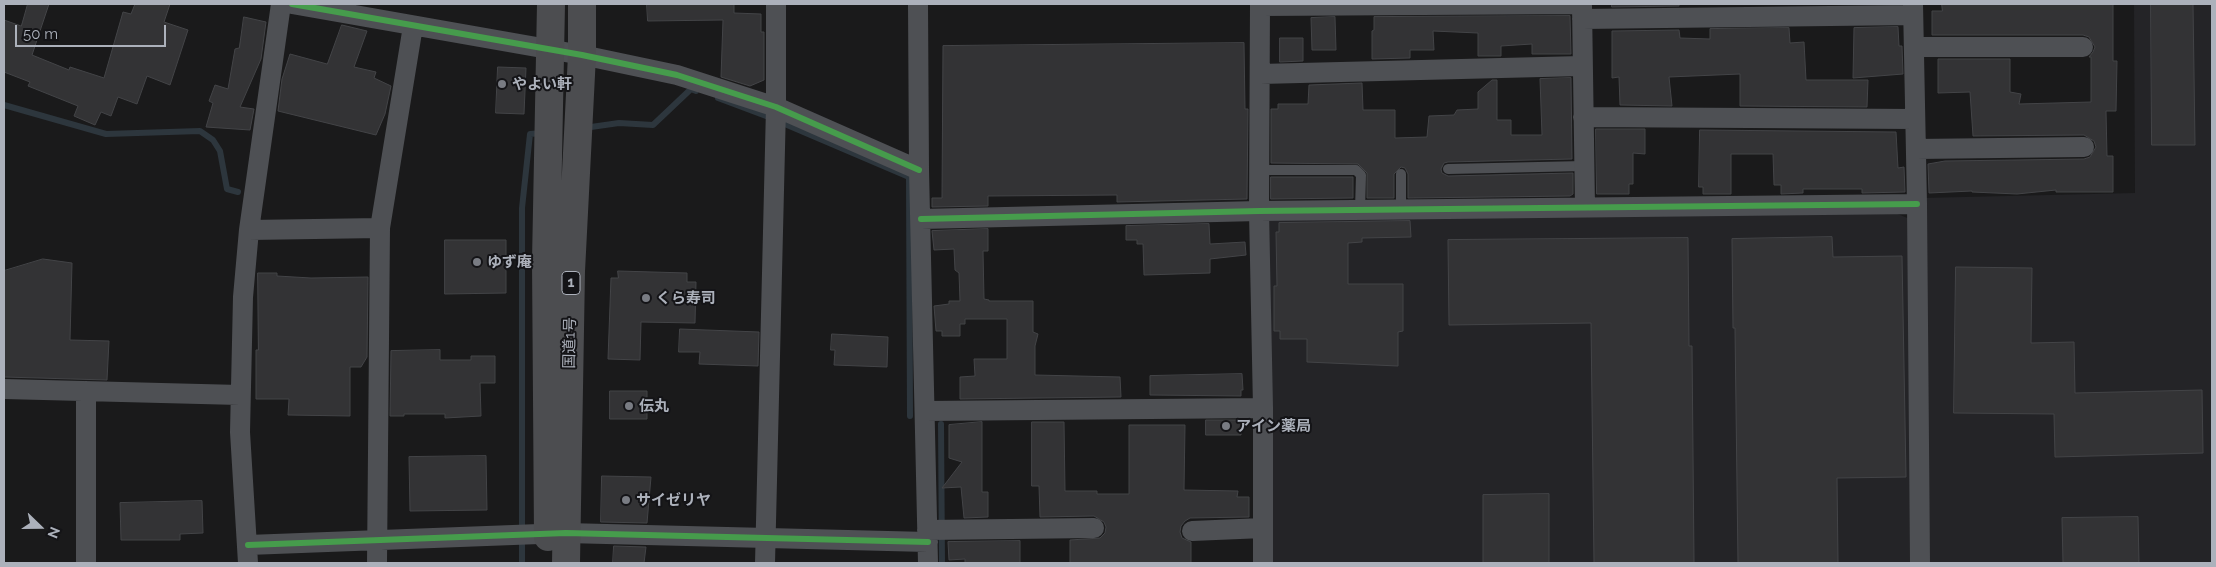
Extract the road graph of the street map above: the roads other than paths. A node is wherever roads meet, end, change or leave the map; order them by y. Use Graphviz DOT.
graph roads {
  1 [pos="280,4"];
  2 [pos="292,4"];
  3 [pos="551,4"];
  4 [pos="582,4"];
  5 [pos="776,4"];
  6 [pos="918,4"];
  7 [pos="1260,5"];
  8 [pos="1582,9"];
  9 [pos="1913,9"];
  10 [pos="412,26"];
  11 [pos="2083,46"];
  12 [pos="1914,47"];
  13 [pos="550,50"];
  14 [pos="582,55"];
  15 [pos="1582,66"];
  16 [pos="1260,74"];
  17 [pos="776,107"];
  18 [pos="1583,118"];
  19 [pos="1915,119"];
  20 [pos="2084,148"];
  21 [pos="1916,149"];
  22 [pos="1584,166"];
  23 [pos="1448,169"];
  24 [pos="919,170"];
  25 [pos="1259,170"];
  26 [pos="1401,174"];
  27 [pos="1917,204"];
  28 [pos="1585,208"];
  29 [pos="1360,210"];
  30 [pos="1401,210"];
  31 [pos="1259,211"];
  32 [pos="921,219"];
  33 [pos="380,228"];
  34 [pos="248,230"];
  35 [pos="4,389"];
  36 [pos="86,391"];
  37 [pos="240,395"];
  38 [pos="1263,408"];
  39 [pos="925,411"];
  40 [pos="1094,528"];
  41 [pos="1263,528"];
  42 [pos="1192,531"];
  43 [pos="557,534"];
  44 [pos="927,536"];
  45 [pos="766,538"];
  46 [pos="377,540"];
  47 [pos="248,554"];
  48 [pos="86,563"];
  49 [pos="378,563"];
  50 [pos="547,563"];
  51 [pos="566,563"];
  52 [pos="765,563"];
  53 [pos="928,563"];
  54 [pos="1263,563"];
  55 [pos="1920,563"];
  1 -- 34 [label="street"];
  2 -- 10 [label="street"];
  3 -- 13 [label="highway, 国道1号 / 1"];
  4 -- 14 [label="highway, 国道1号 / 1"];
  5 -- 17 [label="street"];
  6 -- 24 [label="street"];
  7 -- 8 [label="street"];
  7 -- 16 [label="street"];
  8 -- 9 [label="street"];
  8 -- 15 [label="street"];
  9 -- 12 [label="street"];
  10 -- 13 [label="street"];
  10 -- 33 [label="street"];
  11 -- 12 [label="street"];
  12 -- 19 [label="street"];
  13 -- 14 [label="street"];
  13 -- 43 [label="highway, 国道1号 / 1"];
  14 -- 17 [label="street"];
  14 -- 43 [label="highway, 国道1号 / 1"];
  15 -- 16 [label="street"];
  15 -- 18 [label="street"];
  16 -- 25 [label="street"];
  17 -- 24 [label="street"];
  17 -- 45 [label="street"];
  18 -- 19 [label="street"];
  18 -- 22 [label="street"];
  19 -- 21 [label="street"];
  20 -- 21 [label="street"];
  21 -- 27 [label="street"];
  22 -- 23 [label="lane"];
  22 -- 28 [label="street"];
  24 -- 32 [label="street"];
  25 -- 29 [label="lane"];
  25 -- 31 [label="street"];
  26 -- 30 [label="lane"];
  27 -- 28 [label="street"];
  27 -- 55 [label="street"];
  28 -- 30 [label="street"];
  29 -- 30 [label="street"];
  29 -- 31 [label="street"];
  31 -- 32 [label="street"];
  31 -- 38 [label="street"];
  32 -- 39 [label="street"];
  33 -- 34 [label="street"];
  33 -- 46 [label="street"];
  34 -- 37 [label="street"];
  35 -- 36 [label="street"];
  36 -- 37 [label="street"];
  36 -- 48 [label="street"];
  37 -- 47 [label="street"];
  38 -- 39 [label="street"];
  38 -- 41 [label="street"];
  39 -- 44 [label="street"];
  40 -- 44 [label="street"];
  41 -- 42 [label="street"];
  41 -- 54 [label="street"];
  43 -- 45 [label="street"];
  43 -- 46 [label="street"];
  43 -- 50 [label="highway, 国道1号 / 1"];
  43 -- 51 [label="highway, 国道1号 / 1"];
  44 -- 45 [label="street"];
  44 -- 53 [label="street"];
  45 -- 52 [label="street"];
  46 -- 47 [label="street"];
  46 -- 49 [label="street"];
}
